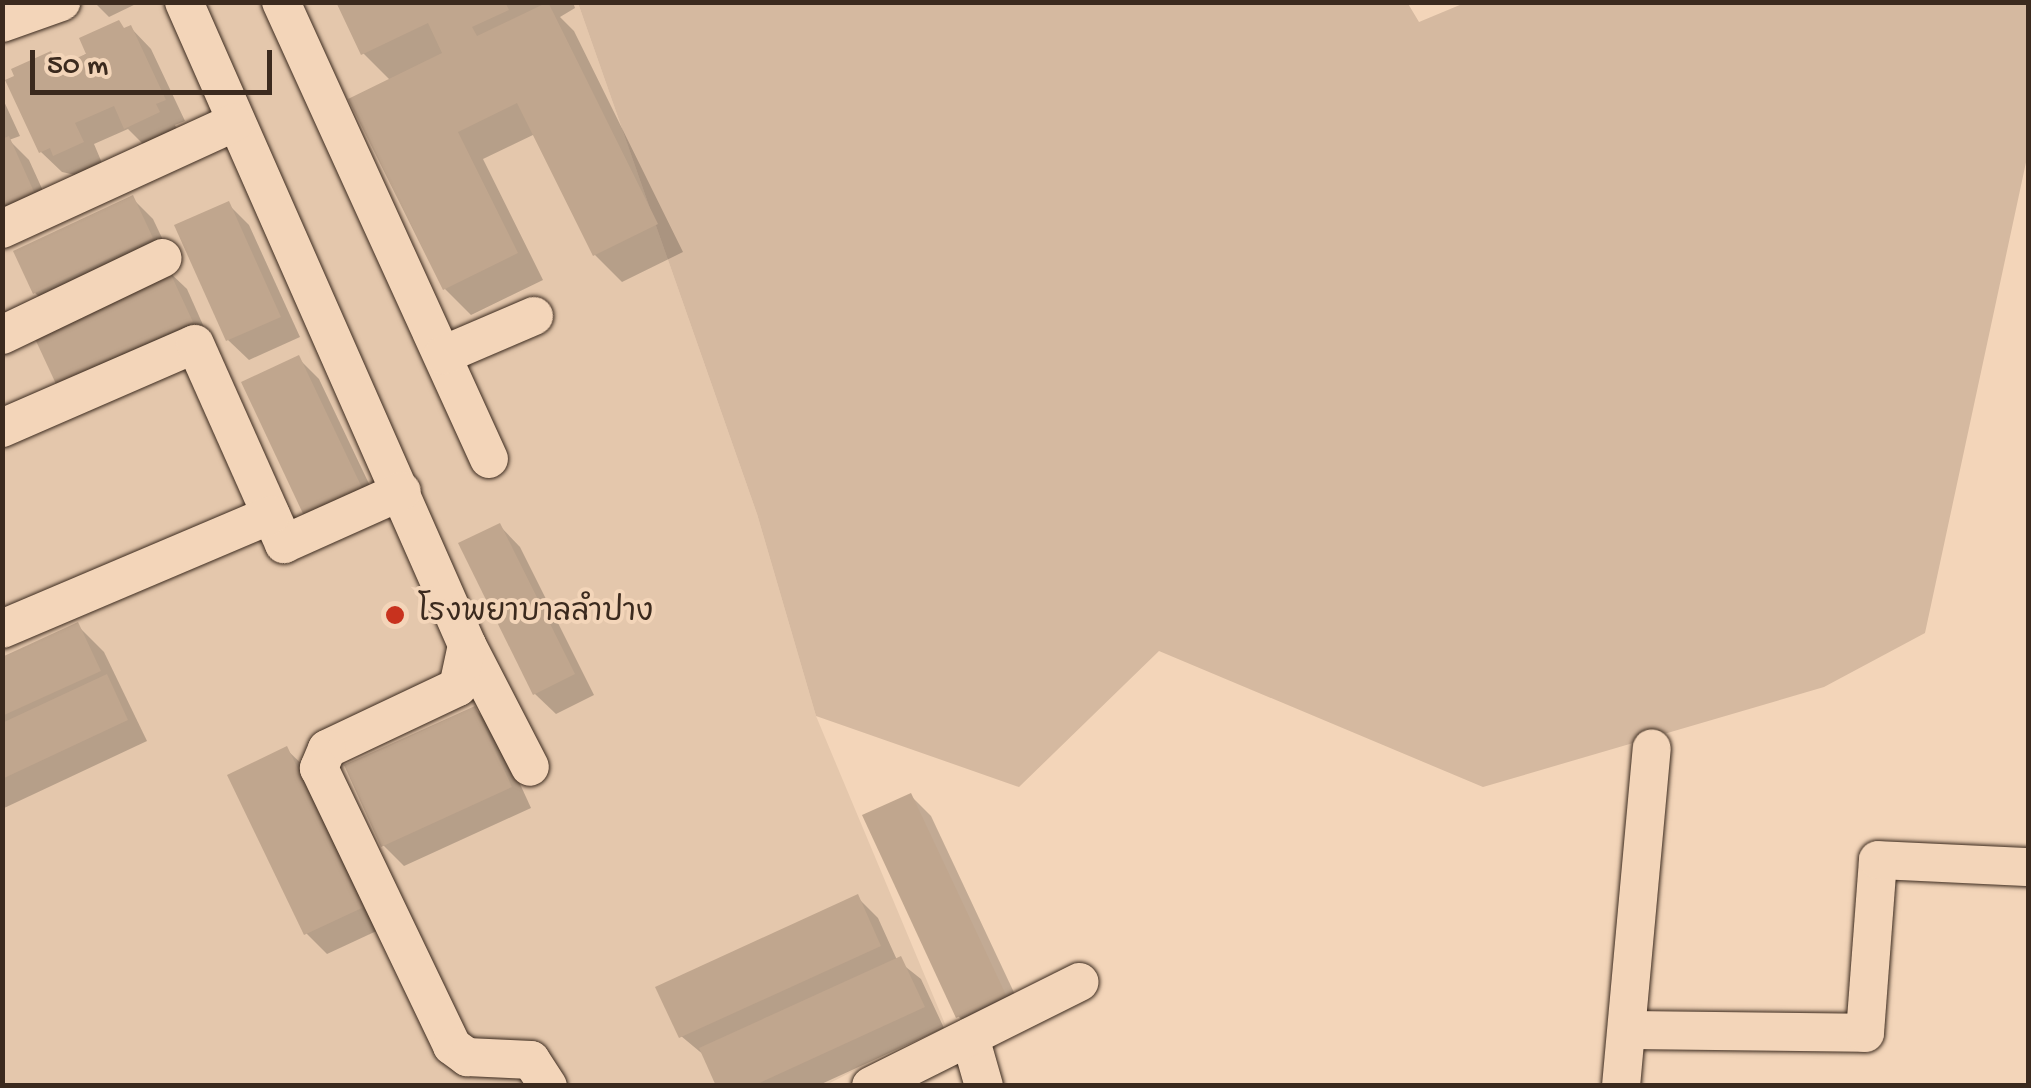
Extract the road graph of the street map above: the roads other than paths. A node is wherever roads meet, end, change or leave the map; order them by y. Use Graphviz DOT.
graph roads {
  1 [pos="60,2"];
  2 [pos="184,2"];
  3 [pos="281,2"];
  4 [pos="2,23"];
  5 [pos="234,122"];
  6 [pos="2,229"];
  7 [pos="163,258"];
  8 [pos="534,316"];
  9 [pos="2,334"];
  10 [pos="443,355"];
  11 [pos="2,428"];
  12 [pos="489,460"];
  13 [pos="402,491"];
  14 [pos="271,515"];
  15 [pos="7,617"];
  16 [pos="467,645"];
  17 [pos="1652,748"];
  18 [pos="530,767"];
  19 [pos="2028,866"];
  20 [pos="1080,982"];
  21 [pos="1629,1030"];
  22 [pos="970,1037"];
  23 [pos="548,1086"];
  24 [pos="871,1086"];
  25 [pos="984,1086"];
  26 [pos="1622,1086"];
  1 -- 4 [label="street"];
  2 -- 5 [label="street"];
  3 -- 10 [label="street"];
  5 -- 6 [label="street"];
  5 -- 13 [label="street"];
  7 -- 9 [label="street"];
  8 -- 10 [label="street"];
  10 -- 12 [label="street"];
  11 -- 14 [label="street"];
  13 -- 14 [label="street"];
  13 -- 16 [label="street"];
  14 -- 15 [label="street"];
  16 -- 18 [label="street"];
  16 -- 23 [label="street"];
  17 -- 21 [label="street"];
  19 -- 21 [label="street"];
  20 -- 22 [label="street"];
  21 -- 26 [label="street"];
  22 -- 24 [label="street"];
  22 -- 25 [label="street"];
}
